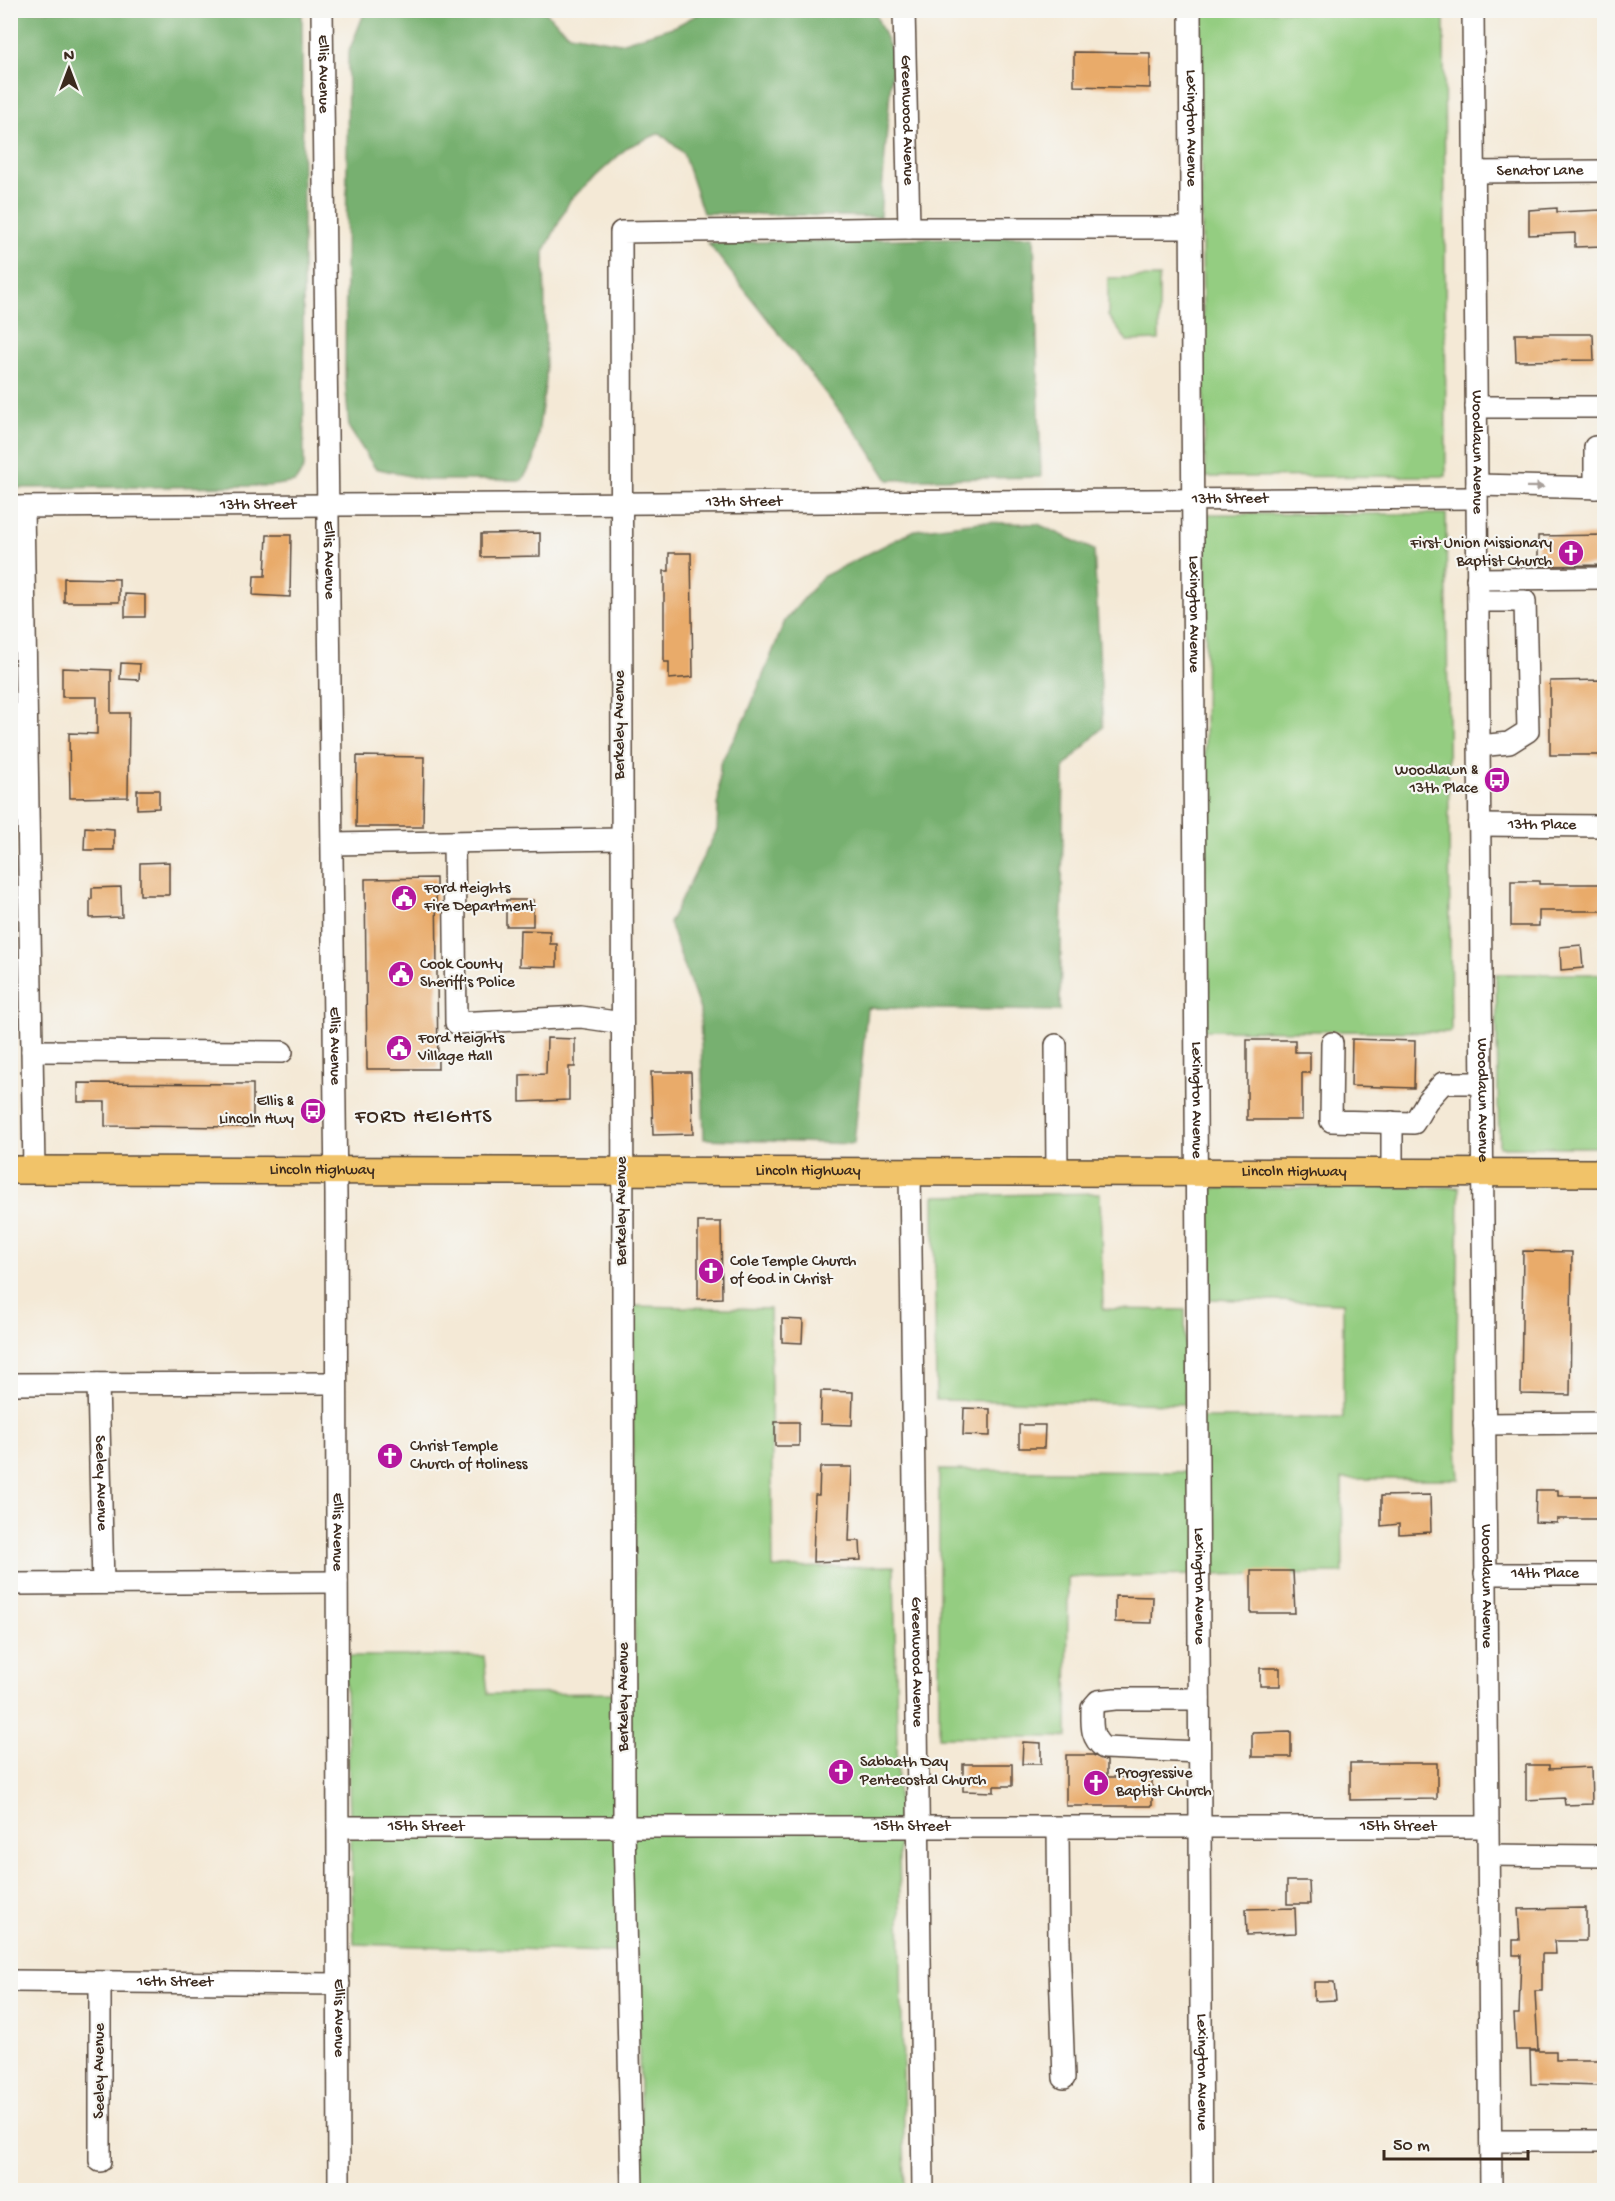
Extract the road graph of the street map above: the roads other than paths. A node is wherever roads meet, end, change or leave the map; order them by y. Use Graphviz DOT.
graph roads {
  1 [pos="322,10"];
  2 [pos="904,10"];
  3 [pos="1190,10"];
  4 [pos="1473,10"];
  5 [pos="1605,171"];
  6 [pos="1474,172"];
  7 [pos="909,228"];
  8 [pos="1191,228"];
  9 [pos="1476,407"];
  10 [pos="1605,407"];
  11 [pos="1605,447"];
  12 [pos="1600,488"];
  13 [pos="1477,491"];
  14 [pos="1193,499"];
  15 [pos="620,503"];
  16 [pos="327,505"];
  17 [pos="17,507"];
  18 [pos="1605,578"];
  19 [pos="1477,579"];
  20 [pos="1478,602"];
  21 [pos="1479,746"];
  22 [pos="1479,825"];
  23 [pos="1605,826"];
  24 [pos="621,839"];
  25 [pos="454,842"];
  26 [pos="333,844"];
  27 [pos="621,1023"];
  28 [pos="1332,1043"];
  29 [pos="1056,1045"];
  30 [pos="32,1051"];
  31 [pos="282,1052"];
  32 [pos="1481,1083"];
  33 [pos="1392,1122"];
  34 [pos="22,1170"];
  35 [pos="335,1171"];
  36 [pos="622,1171"];
  37 [pos="910,1172"];
  38 [pos="1057,1172"];
  39 [pos="1196,1172"];
  40 [pos="1392,1172"];
  41 [pos="1482,1172"];
  42 [pos="1605,1173"];
  43 [pos="336,1383"];
  44 [pos="10,1384"];
  45 [pos="98,1384"];
  46 [pos="1605,1423"];
  47 [pos="1484,1424"];
  48 [pos="1485,1574"];
  49 [pos="1605,1574"];
  50 [pos="337,1582"];
  51 [pos="103,1583"];
  52 [pos="10,1584"];
  53 [pos="1199,1699"];
  54 [pos="1199,1752"];
  55 [pos="338,1827"];
  56 [pos="1200,1827"];
  57 [pos="1487,1827"];
  58 [pos="624,1828"];
  59 [pos="918,1828"];
  60 [pos="1058,1828"];
  61 [pos="1489,1855"];
  62 [pos="1605,1856"];
  63 [pos="10,1981"];
  64 [pos="99,1982"];
  65 [pos="339,1984"];
  66 [pos="1064,2078"];
  67 [pos="1605,2140"];
  68 [pos="1491,2141"];
  69 [pos="100,2161"];
  70 [pos="339,2190"];
  71 [pos="632,2190"];
  72 [pos="922,2190"];
  73 [pos="1202,2190"];
  74 [pos="1491,2190"];
  1 -- 16 [label="street, Ellis Avenue"];
  2 -- 7 [label="street, Greenwood Avenue"];
  3 -- 8 [label="street, Lexington Avenue"];
  4 -- 6 [label="street, Woodlawn Avenue"];
  5 -- 6 [label="street, Senator Lane"];
  6 -- 9 [label="street, Woodlawn Avenue"];
  7 -- 8 [label="street"];
  7 -- 15 [label="street, Berkeley Avenue"];
  8 -- 14 [label="street, Lexington Avenue"];
  9 -- 10 [label="street"];
  9 -- 13 [label="street, Woodlawn Avenue"];
  11 -- 12 [label="street"];
  13 -- 12 [label="street, 13th Street, one-way"];
  13 -- 14 [label="street, 13th Street"];
  13 -- 19 [label="street, Woodlawn Avenue"];
  14 -- 15 [label="street, 13th Street"];
  14 -- 39 [label="street, Lexington Avenue"];
  15 -- 16 [label="street, 13th Street"];
  15 -- 24 [label="street, Berkeley Avenue"];
  16 -- 17 [label="street, 13th Street"];
  16 -- 26 [label="street, Ellis Avenue"];
  17 -- 30 [label="street"];
  18 -- 19 [label="street"];
  19 -- 20 [label="street, Woodlawn Avenue"];
  20 -- 21 [label="street, Woodlawn Avenue"];
  20 -- 21 [label="street"];
  21 -- 22 [label="street, Woodlawn Avenue"];
  22 -- 23 [label="street, 13th Place"];
  22 -- 32 [label="street, Woodlawn Avenue"];
  24 -- 25 [label="street"];
  24 -- 27 [label="street, Berkeley Avenue"];
  25 -- 26 [label="street"];
  25 -- 27 [label="street"];
  26 -- 35 [label="street, Ellis Avenue"];
  27 -- 36 [label="street, Berkeley Avenue"];
  28 -- 33 [label="street"];
  29 -- 38 [label="street"];
  30 -- 31 [label="street"];
  30 -- 34 [label="street"];
  32 -- 33 [label="street"];
  32 -- 41 [label="street, Woodlawn Avenue"];
  33 -- 40 [label="street"];
  34 -- 35 [label="main road, Lincoln Highway"];
  35 -- 36 [label="main road, Lincoln Highway"];
  35 -- 43 [label="street, Ellis Avenue"];
  36 -- 37 [label="main road, Lincoln Highway"];
  36 -- 58 [label="street, Berkeley Avenue"];
  37 -- 38 [label="main road, Lincoln Highway"];
  37 -- 59 [label="street, Greenwood Avenue"];
  38 -- 39 [label="main road, Lincoln Highway"];
  39 -- 40 [label="main road, Lincoln Highway"];
  39 -- 53 [label="street, Lexington Avenue"];
  40 -- 41 [label="main road, Lincoln Highway"];
  41 -- 42 [label="main road, Lincoln Highway"];
  41 -- 47 [label="street, Woodlawn Avenue"];
  43 -- 45 [label="street"];
  43 -- 50 [label="street, Ellis Avenue"];
  44 -- 45 [label="street"];
  45 -- 51 [label="street, Seeley Avenue"];
  46 -- 47 [label="street"];
  47 -- 48 [label="street, Woodlawn Avenue"];
  48 -- 49 [label="street, 14th Place"];
  48 -- 57 [label="street, Woodlawn Avenue"];
  50 -- 51 [label="street"];
  50 -- 55 [label="street, Ellis Avenue"];
  51 -- 52 [label="street"];
  53 -- 54 [label="street, Lexington Avenue"];
  53 -- 54 [label="street"];
  54 -- 56 [label="street, Lexington Avenue"];
  55 -- 58 [label="street, 15th Street"];
  55 -- 65 [label="street, Ellis Avenue"];
  56 -- 57 [label="street, 15th Street"];
  56 -- 60 [label="street, 15th Street"];
  56 -- 73 [label="street, Lexington Avenue"];
  57 -- 61 [label="street, Woodlawn Avenue"];
  58 -- 59 [label="street, 15th Street"];
  58 -- 71 [label="street, Berkeley Avenue"];
  59 -- 60 [label="street, 15th Street"];
  59 -- 72 [label="street, Greenwood Avenue"];
  60 -- 66 [label="street"];
  61 -- 62 [label="street"];
  61 -- 68 [label="street, Woodlawn Avenue"];
  63 -- 64 [label="street, 16th Street"];
  64 -- 65 [label="street, 16th Street"];
  64 -- 69 [label="street, Seeley Avenue"];
  65 -- 70 [label="street, Ellis Avenue"];
  67 -- 68 [label="street"];
  68 -- 74 [label="street, Woodlawn Avenue"];
}
